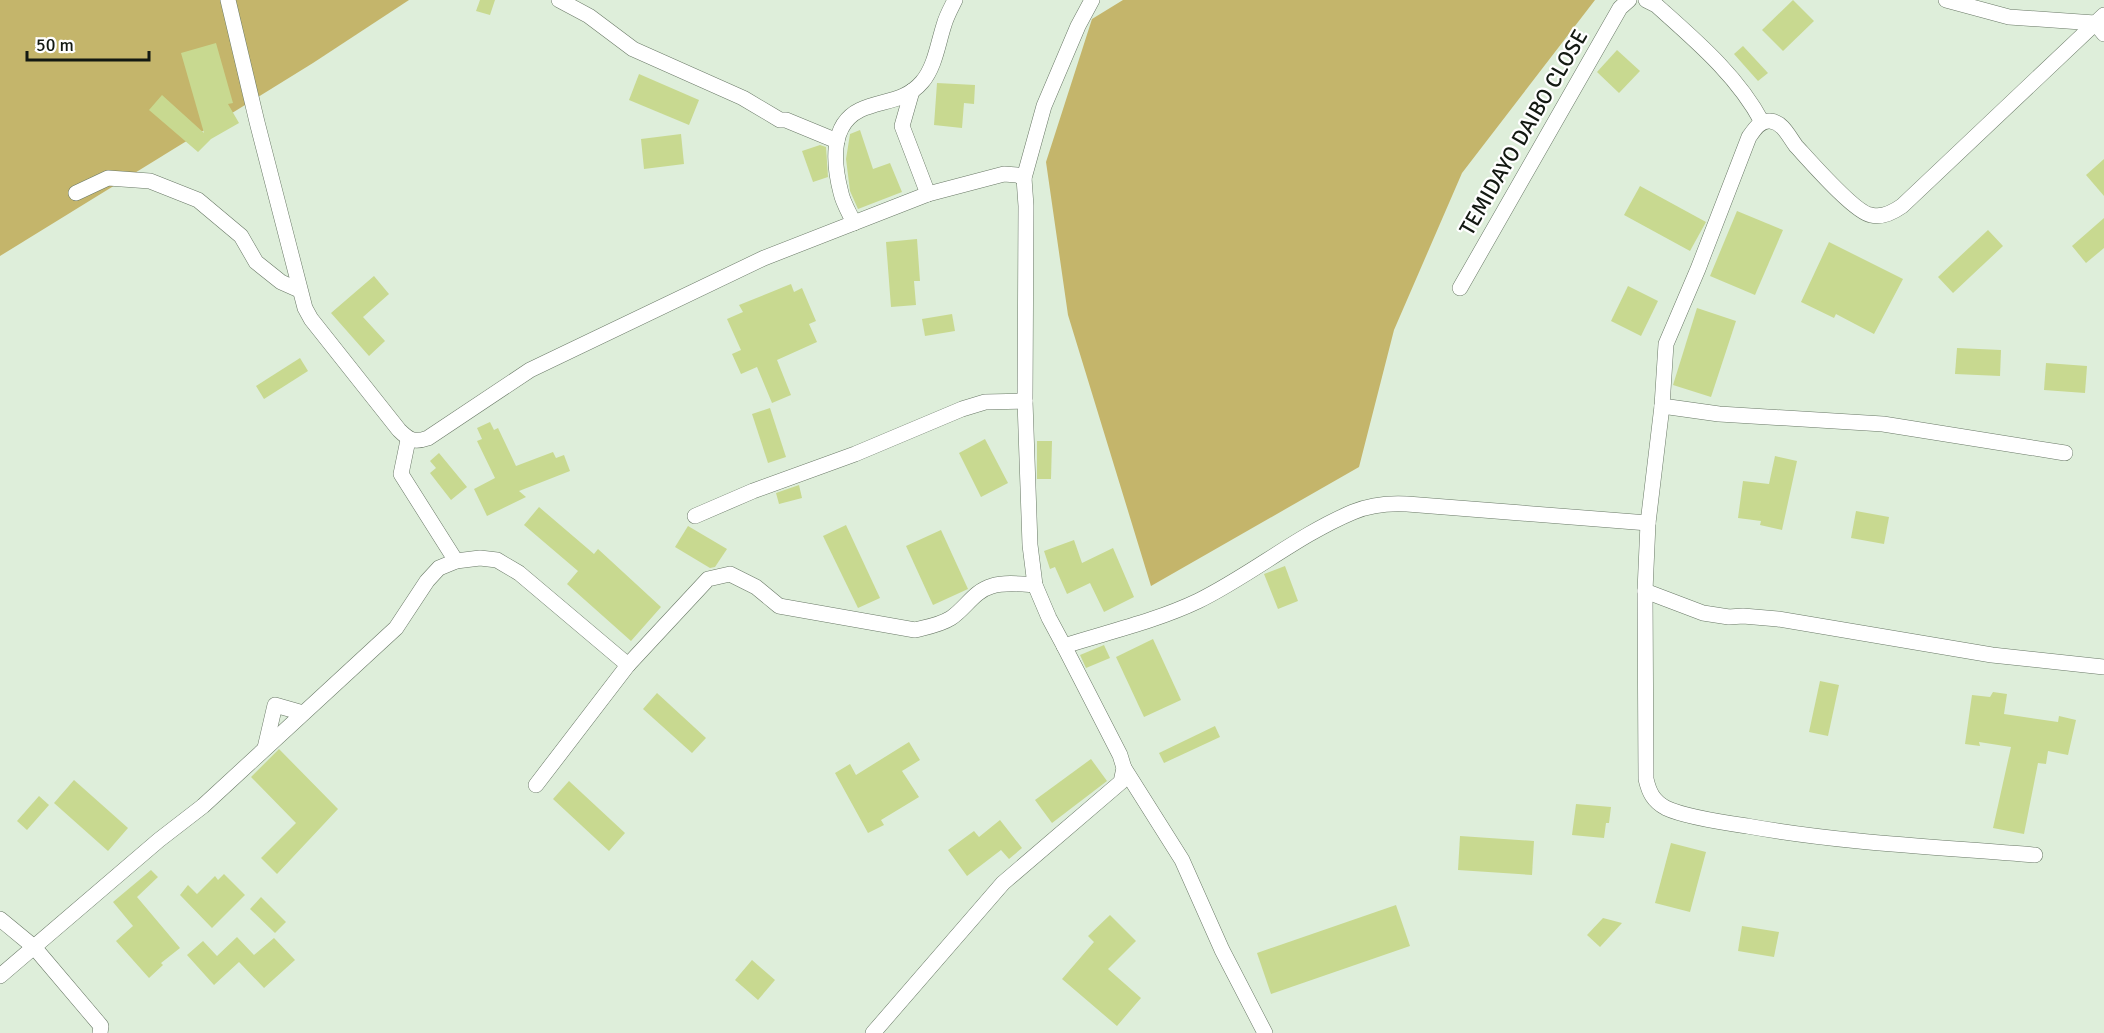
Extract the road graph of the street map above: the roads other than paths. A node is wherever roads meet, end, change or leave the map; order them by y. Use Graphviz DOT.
graph roads {
  1 [pos="228,0"];
  2 [pos="559,0"];
  3 [pos="955,0"];
  4 [pos="1092,0"];
  5 [pos="1629,0"];
  6 [pos="1646,0"];
  7 [pos="1946,0"];
  8 [pos="2101,24"];
  9 [pos="912,91"];
  10 [pos="1762,122"];
  11 [pos="837,141"];
  12 [pos="1024,178"];
  13 [pos="76,193"];
  14 [pos="928,194"];
  15 [pos="854,223"];
  16 [pos="1460,288"];
  17 [pos="299,290"];
  18 [pos="1025,400"];
  19 [pos="1662,406"];
  20 [pos="408,440"];
  21 [pos="2065,453"];
  22 [pos="695,516"];
  23 [pos="1648,523"];
  24 [pos="456,561"];
  25 [pos="1035,585"];
  26 [pos="1645,591"];
  27 [pos="1064,646"];
  28 [pos="628,664"];
  29 [pos="2104,667"];
  30 [pos="303,713"];
  31 [pos="265,748"];
  32 [pos="1124,768"];
  33 [pos="536,785"];
  34 [pos="2035,855"];
  35 [pos="0,919"];
  36 [pos="33,947"];
  37 [pos="0,976"];
  38 [pos="100,1033"];
  39 [pos="873,1033"];
  40 [pos="1265,1033"];
  1 -- 17 [label="street"];
  2 -- 11 [label="street"];
  3 -- 9 [label="street"];
  4 -- 12 [label="street"];
  5 -- 16 [label="street, TEMIDAYO DAIBO CLOSE"];
  6 -- 10 [label="street"];
  7 -- 8 [label="street"];
  8 -- 10 [label="street"];
  9 -- 11 [label="street"];
  9 -- 14 [label="street"];
  10 -- 19 [label="street"];
  11 -- 15 [label="street"];
  12 -- 14 [label="street"];
  12 -- 18 [label="street"];
  13 -- 17 [label="street"];
  14 -- 15 [label="street"];
  15 -- 20 [label="street"];
  17 -- 20 [label="street"];
  18 -- 22 [label="street"];
  18 -- 25 [label="street"];
  19 -- 21 [label="street"];
  19 -- 23 [label="street"];
  20 -- 24 [label="street"];
  23 -- 26 [label="street"];
  23 -- 27 [label="street"];
  24 -- 28 [label="street"];
  24 -- 30 [label="street"];
  25 -- 27 [label="street"];
  25 -- 28 [label="street"];
  26 -- 29 [label="street"];
  26 -- 34 [label="street"];
  27 -- 32 [label="street"];
  28 -- 33 [label="street"];
  30 -- 31 [label="street"];
  30 -- 31 [label="street"];
  31 -- 36 [label="street"];
  32 -- 39 [label="street"];
  32 -- 40 [label="street"];
  35 -- 36 [label="street"];
  36 -- 37 [label="street"];
  36 -- 38 [label="street"];
}
